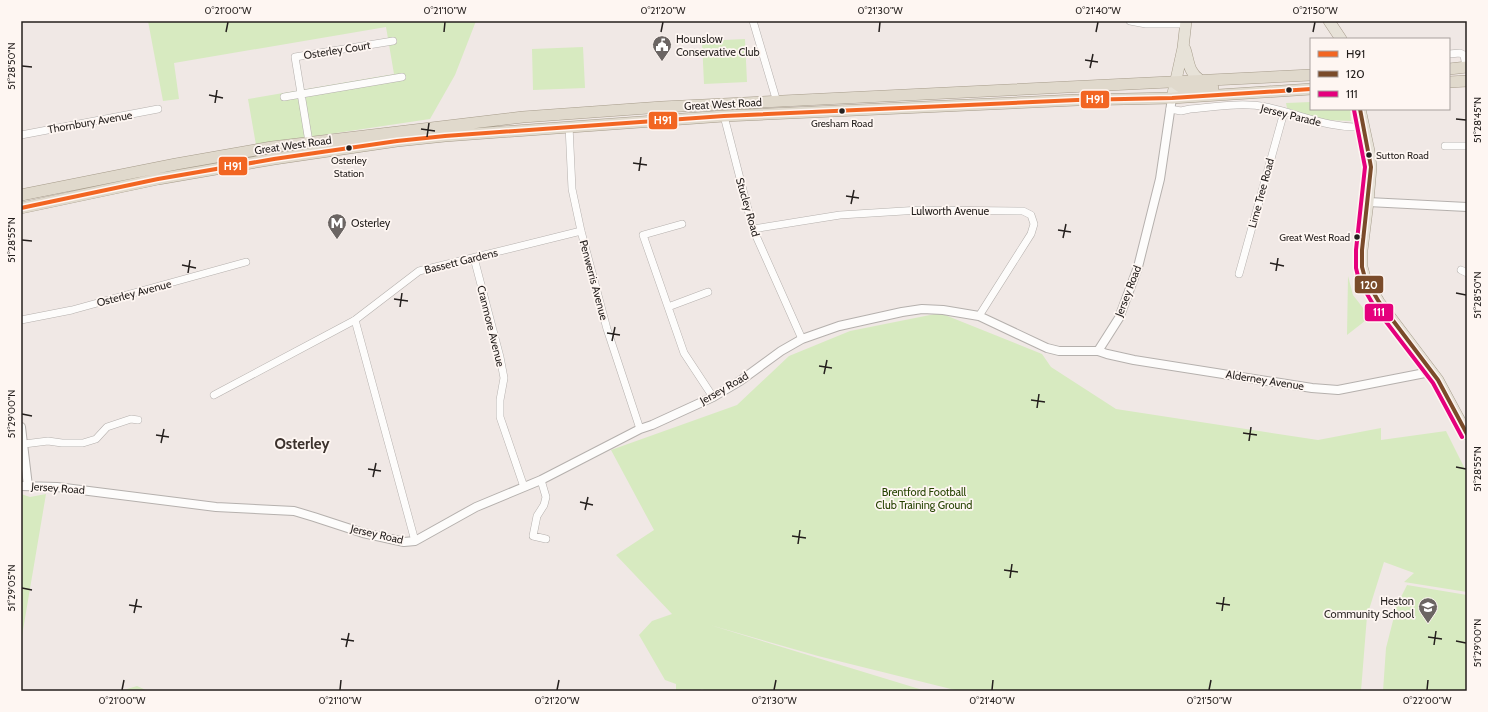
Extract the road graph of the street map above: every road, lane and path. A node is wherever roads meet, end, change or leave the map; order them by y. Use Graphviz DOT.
graph roads {
  1 [pos="754,21"];
  2 [pos="1130,21"];
  3 [pos="1329,21"];
  4 [pos="1186,23"];
  5 [pos="1340,38"];
  6 [pos="393,41"];
  7 [pos="1184,42"];
  8 [pos="1450,54"];
  9 [pos="1466,65"];
  10 [pos="1450,68"];
  11 [pos="1310,75"];
  12 [pos="402,77"];
  13 [pos="1200,80"];
  14 [pos="1467,81"];
  15 [pos="1176,82"];
  16 [pos="1450,82"];
  17 [pos="1310,89"];
  18 [pos="1246,93"];
  19 [pos="301,94"];
  20 [pos="284,97"];
  21 [pos="1172,98"];
  22 [pos="777,102"];
  23 [pos="1248,105"];
  24 [pos="158,109"];
  25 [pos="1170,110"];
  26 [pos="1360,110"];
  27 [pos="1284,112"];
  28 [pos="724,116"];
  29 [pos="569,126"];
  30 [pos="1364,127"];
  31 [pos="21,135"];
  32 [pos="309,142"];
  33 [pos="1445,146"];
  34 [pos="1467,146"];
  35 [pos="21,195"];
  36 [pos="1368,202"];
  37 [pos="1467,207"];
  38 [pos="21,208"];
  39 [pos="682,224"];
  40 [pos="753,229"];
  41 [pos="581,231"];
  42 [pos="474,258"];
  43 [pos="246,262"];
  44 [pos="1239,274"];
  45 [pos="708,292"];
  46 [pos="668,307"];
  47 [pos="979,316"];
  48 [pos="21,320"];
  49 [pos="355,320"];
  50 [pos="802,339"];
  51 [pos="1098,351"];
  52 [pos="1432,371"];
  53 [pos="214,394"];
  54 [pos="714,397"];
  55 [pos="138,420"];
  56 [pos="21,427"];
  57 [pos="640,429"];
  58 [pos="1467,434"];
  59 [pos="24,444"];
  60 [pos="541,480"];
  61 [pos="24,486"];
  62 [pos="524,487"];
  63 [pos="546,539"];
  64 [pos="415,541"];
  1 -- 22 [label="street"];
  2 -- 4 [label="street"];
  3 -- 5 [label="main road"];
  4 -- 7 [label="main road, Jersey Road"];
  6 -- 19 [label="street, Osterley Court"];
  7 -- 13 [label="main road"];
  7 -- 15 [label="main road, Jersey Road"];
  8 -- 9 [label="street"];
  9 -- 10 [label="highway"];
  11 -- 13 [label="highway, Great West Road"];
  12 -- 19 [label="street"];
  13 -- 15 [label="highway, Great West Road"];
  14 -- 16 [label="highway"];
  15 -- 18 [label="highway"];
  15 -- 21 [label="main road, Jersey Road"];
  15 -- 22 [label="highway, Great West Road"];
  17 -- 18 [label="highway, Great West Road"];
  18 -- 21 [label="highway, Great West Road"];
  18 -- 23 [label="street"];
  19 -- 20 [label="street"];
  19 -- 32 [label="street, Osterley Court"];
  21 -- 25 [label="street, Jersey Road"];
  21 -- 28 [label="highway, Great West Road"];
  22 -- 32 [label="highway, Great West Road"];
  23 -- 25 [label="street, Jersey Parade"];
  23 -- 27 [label="street, Jersey Parade"];
  24 -- 31 [label="street, Thornbury Avenue"];
  25 -- 51 [label="street, Jersey Road"];
  26 -- 30 [label="main road"];
  27 -- 30 [label="street, Jersey Parade"];
  27 -- 44 [label="street, Lime Tree Road"];
  28 -- 29 [label="highway, Great West Road"];
  28 -- 40 [label="street, Stucley Road"];
  29 -- 38 [label="highway, Great West Road"];
  29 -- 41 [label="street, Penwerris Avenue"];
  30 -- 36 [label="main road"];
  32 -- 35 [label="highway, Great West Road"];
  33 -- 34 [label="street"];
  36 -- 37 [label="street"];
  36 -- 52 [label="main road"];
  39 -- 46 [label="street"];
  40 -- 47 [label="street, Lulworth Avenue"];
  40 -- 50 [label="street, Stucley Road"];
  41 -- 42 [label="street, Bassett Gardens"];
  41 -- 57 [label="street, Penwerris Avenue"];
  42 -- 49 [label="street, Bassett Gardens"];
  42 -- 62 [label="street, Cranmore Avenue"];
  43 -- 48 [label="street, Osterley Avenue"];
  45 -- 46 [label="street"];
  46 -- 54 [label="street"];
  47 -- 50 [label="street, Jersey Road"];
  47 -- 51 [label="street, Jersey Road"];
  49 -- 53 [label="street, Bassett Gardens"];
  49 -- 64 [label="street"];
  50 -- 54 [label="street, Jersey Road"];
  51 -- 52 [label="street, Alderney Avenue"];
  52 -- 58 [label="main road"];
  54 -- 57 [label="street, Jersey Road"];
  55 -- 59 [label="street"];
  56 -- 59 [label="street"];
  57 -- 60 [label="street, Jersey Road"];
  59 -- 61 [label="street"];
  60 -- 62 [label="street, Jersey Road"];
  60 -- 63 [label="street"];
  61 -- 64 [label="street, Jersey Road"];
  62 -- 64 [label="street, Jersey Road"];
}
